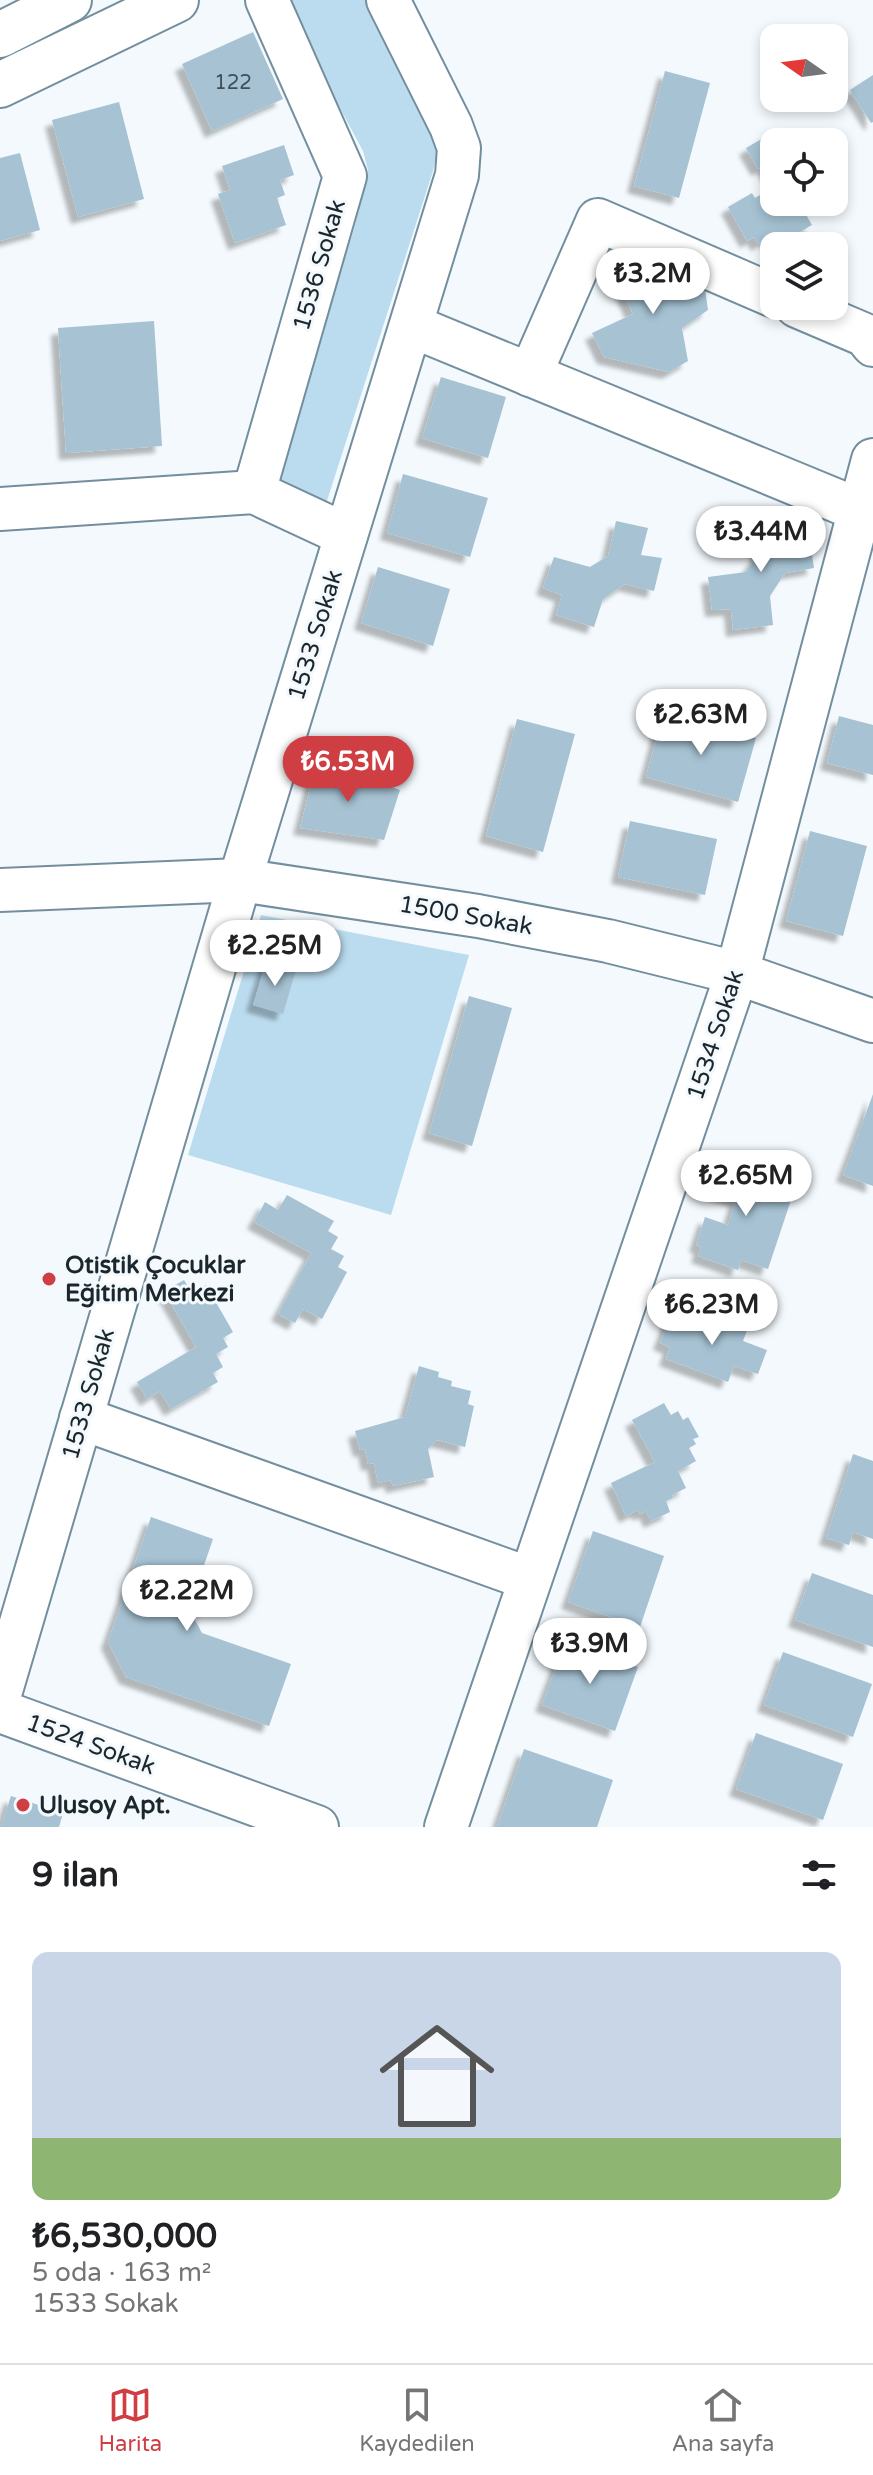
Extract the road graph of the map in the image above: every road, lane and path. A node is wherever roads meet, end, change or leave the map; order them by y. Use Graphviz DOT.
graph roads {
  1 [pos="69,0"];
  2 [pos="176,0"];
  3 [pos="267,0"];
  4 [pos="388,0"];
  5 [pos="0,35"];
  6 [pos="0,85"];
  7 [pos="760,290"];
  8 [pos="830,320"];
  9 [pos="412,326"];
  10 [pos="873,345"];
  11 [pos="530,375"];
  12 [pos="873,460"];
  13 [pos="254,492"];
  14 [pos="0,509"];
  15 [pos="859,510"];
  16 [pos="346,535"];
  17 [pos="240,880"];
  18 [pos="0,890"];
  19 [pos="737,973"];
  20 [pos="873,1021"];
  21 [pos="81,1418"];
  22 [pos="530,1579"];
  23 [pos="0,1694"];
  24 [pos="0,1711"];
  25 [pos="317,1827"];
  26 [pos="446,1827"];
  1 -- 5 [label="main road"];
  2 -- 6 [label="main road"];
  3 -- 13 [label="street, 1536 Sokak"];
  4 -- 9 [label="street, 1533 Sokak"];
  7 -- 11 [label="street"];
  8 -- 10 [label="street"];
  9 -- 11 [label="street"];
  9 -- 16 [label="street, 1533 Sokak"];
  11 -- 15 [label="street"];
  12 -- 15 [label="street, 1534 Sokak"];
  13 -- 14 [label="street"];
  13 -- 16 [label="street"];
  15 -- 19 [label="street, 1534 Sokak"];
  16 -- 17 [label="street, 1533 Sokak"];
  17 -- 18 [label="street, 1500 Sokak"];
  17 -- 19 [label="street, 1500 Sokak"];
  17 -- 21 [label="street, 1533 Sokak"];
  19 -- 20 [label="street, 1500 Sokak"];
  19 -- 22 [label="street, 1534 Sokak"];
  21 -- 22 [label="street"];
  21 -- 23 [label="street, 1533 Sokak"];
  22 -- 26 [label="street, 1534 Sokak"];
  24 -- 25 [label="street, 1524 Sokak"];
}
